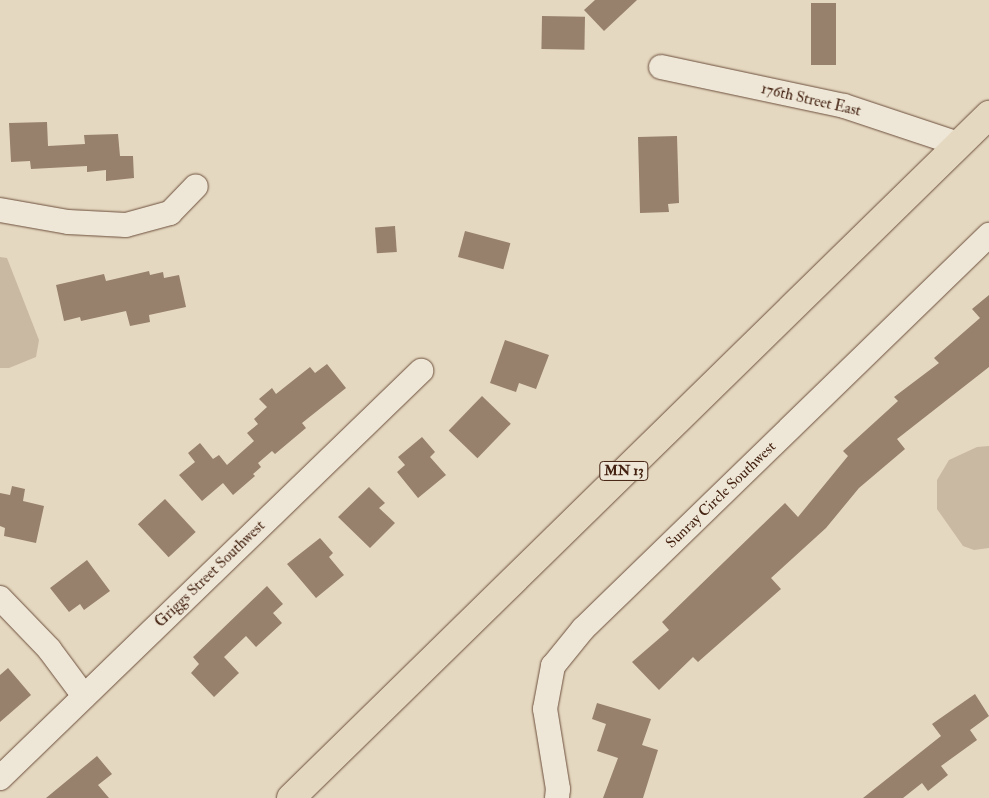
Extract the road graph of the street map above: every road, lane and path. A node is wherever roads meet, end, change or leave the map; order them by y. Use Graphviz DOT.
graph roads {
  1 [pos="661,67"];
  2 [pos="989,115"];
  3 [pos="958,144"];
  4 [pos="196,186"];
  5 [pos="0,210"];
  6 [pos="989,235"];
  7 [pos="420,371"];
  8 [pos="0,598"];
  9 [pos="84,696"];
  10 [pos="0,778"];
  11 [pos="291,798"];
  12 [pos="557,798"];
  1 -- 3 [label="street, 176th Street East"];
  2 -- 3 [label="main road, MN 13"];
  3 -- 11 [label="main road, MN 13"];
  4 -- 5 [label="street"];
  6 -- 12 [label="street, Sunray Circle Southwest"];
  7 -- 9 [label="street, Griggs Street Southwest"];
  8 -- 9 [label="street"];
  9 -- 10 [label="street, Griggs Street Southwest"];
}
